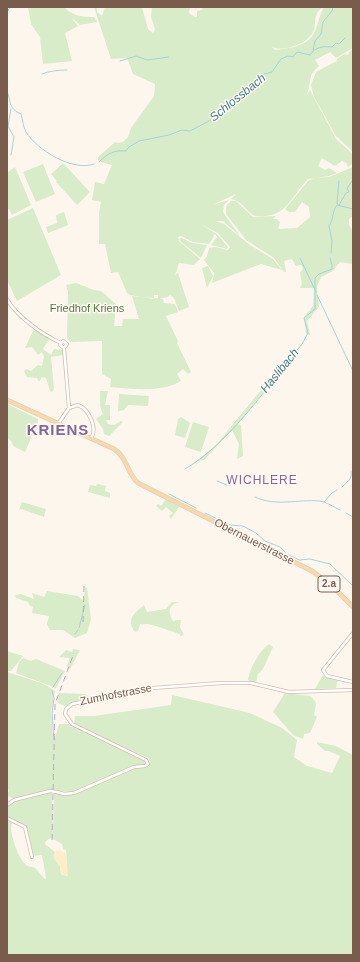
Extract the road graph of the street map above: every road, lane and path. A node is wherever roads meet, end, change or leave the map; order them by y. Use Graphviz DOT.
graph roads {
  1 [pos="7,299"];
  2 [pos="61,343"];
  3 [pos="64,348"];
  4 [pos="7,400"];
  5 [pos="69,402"];
  6 [pos="73,406"];
  7 [pos="69,408"];
  8 [pos="58,424"];
  9 [pos="91,438"];
  10 [pos="353,607"];
  11 [pos="353,633"];
  12 [pos="353,682"];
  13 [pos="353,690"];
  14 [pos="7,805"];
  15 [pos="7,818"];
  16 [pos="32,857"];
  1 -- 2 [label="street"];
  2 -- 3 [label="street"];
  2 -- 3 [label="street"];
  3 -- 5 [label="street"];
  4 -- 8 [label="main road, 2.a"];
  5 -- 6 [label="street"];
  5 -- 7 [label="street"];
  6 -- 7 [label="street"];
  6 -- 9 [label="street"];
  7 -- 8 [label="street"];
  8 -- 9 [label="main road, 2.a"];
  9 -- 10 [label="main road, Obernauerstrasse / 2.a"];
  11 -- 12 [label="street"];
  13 -- 14 [label="street, Zumhofstrasse, bridge"];
  15 -- 16 [label="street"];
}
